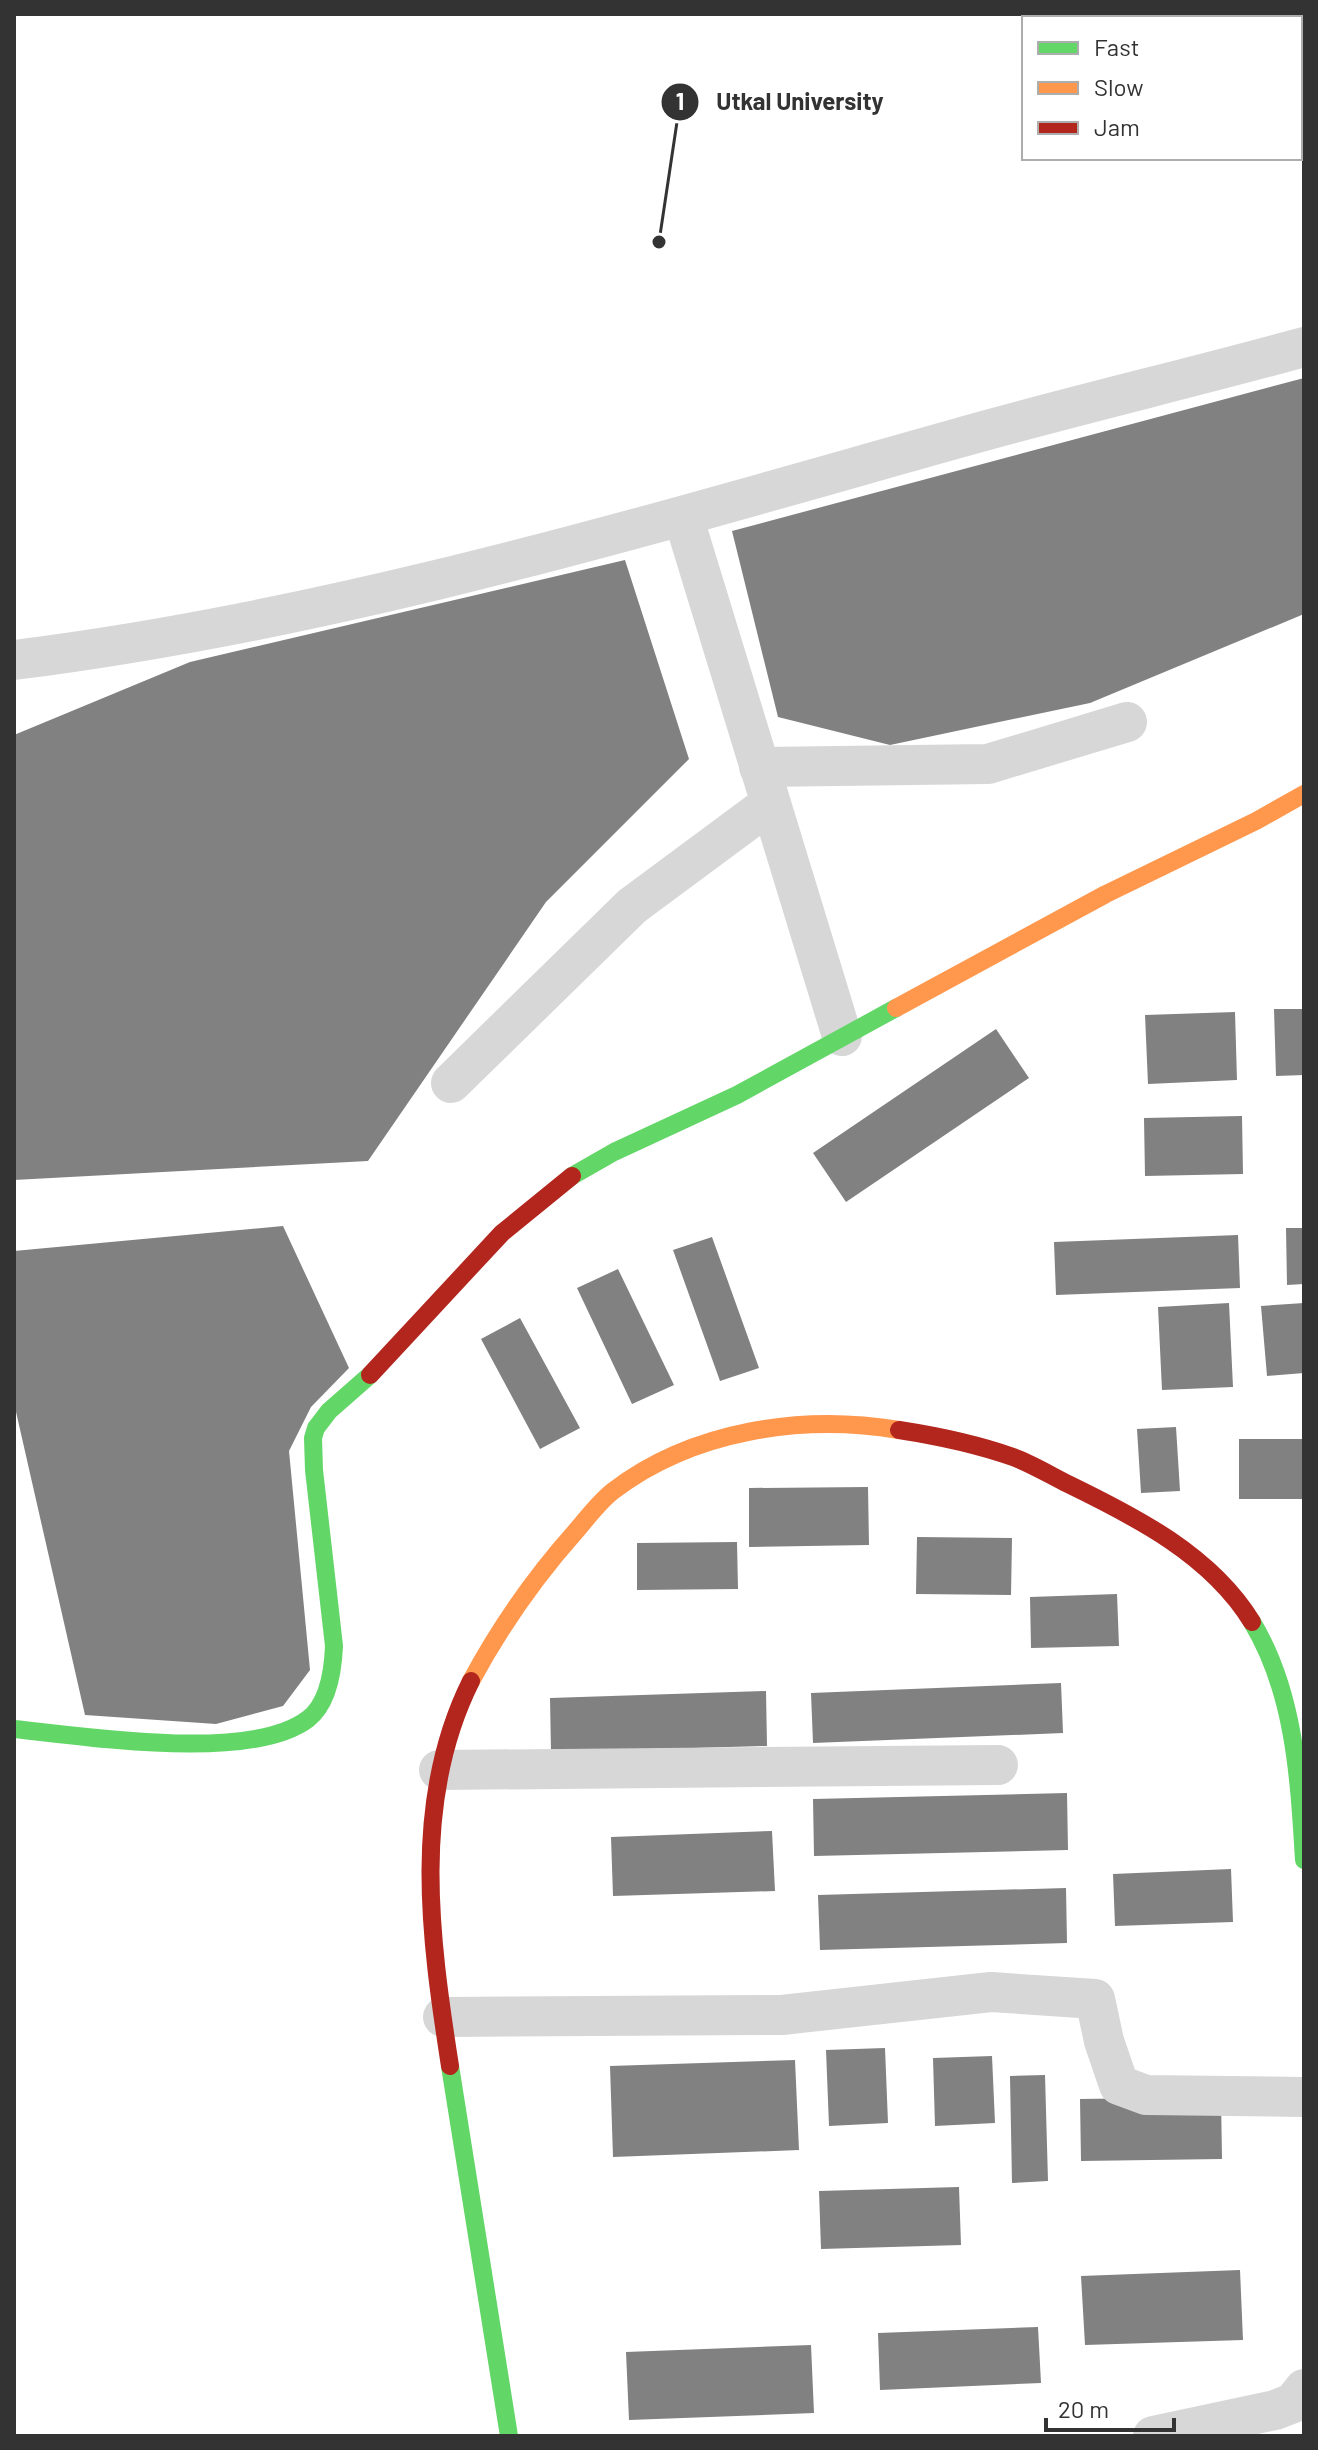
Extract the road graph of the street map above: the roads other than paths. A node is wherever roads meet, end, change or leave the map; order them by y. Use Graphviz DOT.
graph roads {
  1 [pos="1304,347"];
  2 [pos="683,516"];
  3 [pos="14,660"];
  4 [pos="1127,722"];
  5 [pos="765,785"];
  6 [pos="1304,794"];
  7 [pos="842,1036"];
  8 [pos="451,1083"];
  9 [pos="14,1729"];
  10 [pos="998,1765"];
  11 [pos="439,1770"];
  12 [pos="1304,1860"];
  13 [pos="443,2017"];
  14 [pos="1304,2097"];
  15 [pos="1304,2389"];
  16 [pos="509,2436"];
  17 [pos="1153,2436"];
  1 -- 2 [label="street"];
  2 -- 3 [label="street"];
  2 -- 5 [label="street"];
  4 -- 5 [label="street"];
  5 -- 7 [label="street"];
  5 -- 8 [label="street"];
  6 -- 7 [label="street"];
  7 -- 9 [label="street"];
  10 -- 11 [label="street"];
  11 -- 12 [label="street"];
  11 -- 13 [label="street"];
  13 -- 14 [label="street"];
  13 -- 16 [label="street"];
  15 -- 17 [label="street"];
}
